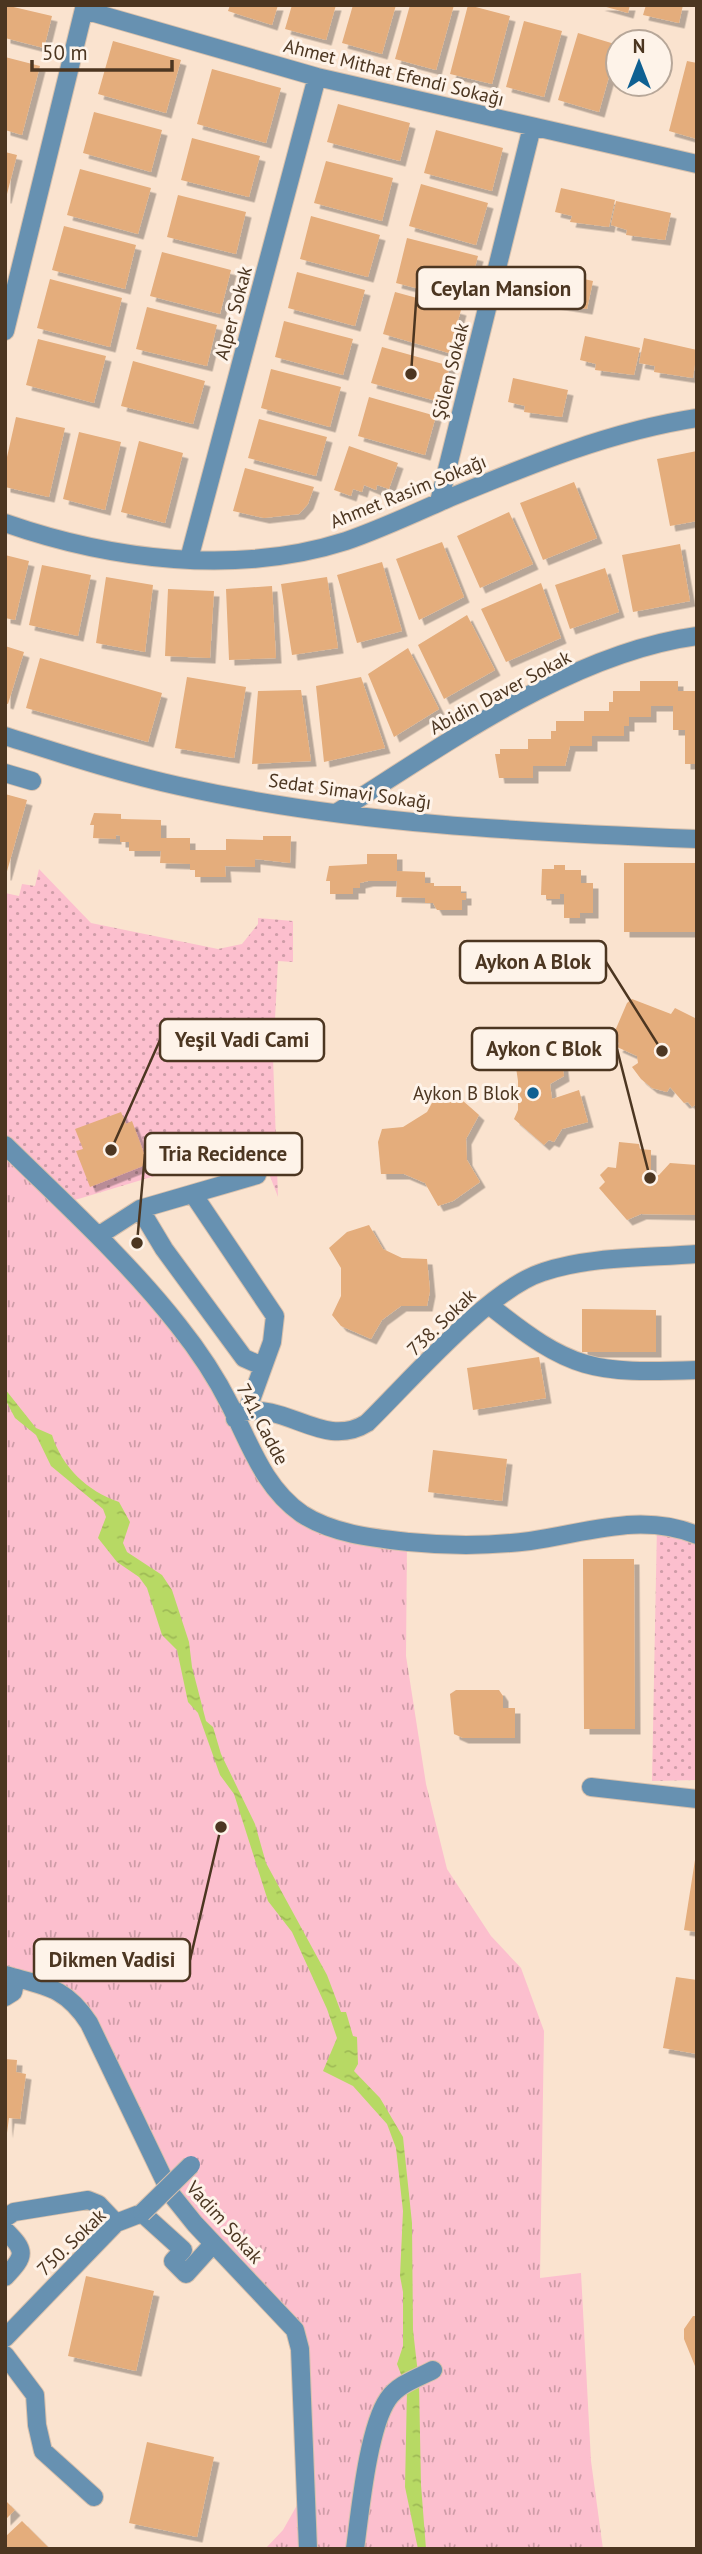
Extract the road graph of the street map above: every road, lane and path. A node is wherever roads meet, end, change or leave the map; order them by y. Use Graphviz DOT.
graph roads {
  1 [pos="85,7"];
  2 [pos="317,77"];
  3 [pos="532,127"];
  4 [pos="697,164"];
  5 [pos="5,331"];
  6 [pos="697,418"];
  7 [pos="439,502"];
  8 [pos="5,523"];
  9 [pos="189,559"];
  10 [pos="697,636"];
  11 [pos="5,736"];
  12 [pos="5,773"];
  13 [pos="32,781"];
  14 [pos="336,813"];
  15 [pos="697,839"];
  16 [pos="5,1145"];
  17 [pos="257,1175"];
  18 [pos="193,1194"];
  19 [pos="141,1209"];
  20 [pos="98,1237"];
  21 [pos="697,1254"];
  22 [pos="489,1305"];
  23 [pos="262,1366"];
  24 [pos="697,1370"];
  25 [pos="241,1415"];
  26 [pos="697,1535"];
  27 [pos="591,1787"];
  28 [pos="697,1799"];
  29 [pos="11,1976"];
  30 [pos="5,1997"];
  31 [pos="191,2165"];
  32 [pos="142,2213"];
  33 [pos="5,2218"];
  34 [pos="116,2223"];
  35 [pos="5,2230"];
  36 [pos="213,2244"];
  37 [pos="5,2277"];
  38 [pos="5,2338"];
  39 [pos="5,2355"];
  40 [pos="433,2370"];
  41 [pos="94,2497"];
  42 [pos="308,2549"];
  43 [pos="355,2549"];
  1 -- 2 [label="street, Ahmet Mithat Efendi Sokağı"];
  1 -- 5 [label="street"];
  2 -- 3 [label="street, Ahmet Mithat Efendi Sokağı"];
  2 -- 9 [label="street, Alper Sokak"];
  3 -- 4 [label="street, Ahmet Mithat Efendi Sokağı"];
  3 -- 7 [label="street, Şölen Sokak"];
  6 -- 7 [label="street, Ahmet Rasim Sokağı"];
  7 -- 9 [label="street, Ahmet Rasim Sokağı"];
  8 -- 9 [label="street, Ahmet Rasim Sokağı"];
  10 -- 14 [label="street, Abidin Daver Sokak"];
  11 -- 14 [label="street, Sedat Simavi Sokağı"];
  12 -- 13 [label="street"];
  14 -- 15 [label="street, Sedat Simavi Sokağı"];
  16 -- 20 [label="street, 741. Cadde"];
  17 -- 18 [label="street"];
  18 -- 19 [label="street"];
  18 -- 23 [label="street"];
  19 -- 20 [label="street"];
  19 -- 23 [label="street"];
  20 -- 25 [label="street, 741. Cadde"];
  21 -- 22 [label="street, 738. Sokak"];
  22 -- 24 [label="street"];
  22 -- 25 [label="street, 738. Sokak"];
  23 -- 25 [label="street"];
  25 -- 26 [label="street, 741. Cadde"];
  27 -- 28 [label="street"];
  29 -- 30 [label="street"];
  29 -- 36 [label="street, Vadim Sokak"];
  31 -- 32 [label="street, bridge"];
  32 -- 34 [label="street, 750. Sokak"];
  32 -- 36 [label="street"];
  33 -- 34 [label="street"];
  34 -- 38 [label="street, 750. Sokak"];
  35 -- 37 [label="street"];
  36 -- 42 [label="street, Vadim Sokak"];
  39 -- 41 [label="street"];
  40 -- 43 [label="street"];
}
